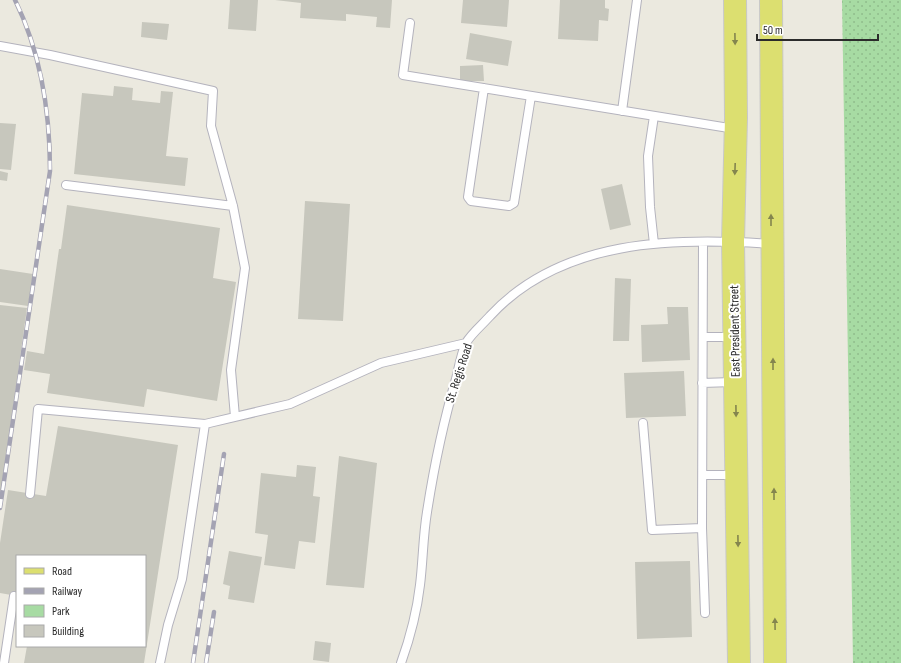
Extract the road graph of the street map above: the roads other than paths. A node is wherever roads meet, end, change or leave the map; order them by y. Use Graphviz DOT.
graph roads {
  1 [pos="637,0"];
  2 [pos="735,0"];
  3 [pos="771,0"];
  4 [pos="410,23"];
  5 [pos="0,46"];
  6 [pos="484,88"];
  7 [pos="531,96"];
  8 [pos="622,111"];
  9 [pos="654,116"];
  10 [pos="736,129"];
  11 [pos="66,185"];
  12 [pos="233,206"];
  13 [pos="733,241"];
  14 [pos="704,242"];
  15 [pos="654,244"];
  16 [pos="772,244"];
  17 [pos="703,337"];
  18 [pos="735,337"];
  19 [pos="466,343"];
  20 [pos="735,382"];
  21 [pos="702,383"];
  22 [pos="235,417"];
  23 [pos="643,423"];
  24 [pos="204,424"];
  25 [pos="703,475"];
  26 [pos="737,475"];
  27 [pos="30,494"];
  28 [pos="702,528"];
  29 [pos="14,596"];
  30 [pos="705,613"];
  31 [pos="4,663"];
  32 [pos="160,663"];
  33 [pos="401,663"];
  34 [pos="739,663"];
  35 [pos="775,663"];
  1 -- 8 [label="lane"];
  2 -- 10 [label="main road, East President Street, one-way"];
  16 -- 3 [label="main road, one-way"];
  4 -- 6 [label="lane"];
  5 -- 12 [label="lane"];
  6 -- 7 [label="lane"];
  6 -- 7 [label="lane"];
  7 -- 8 [label="lane"];
  8 -- 9 [label="lane"];
  9 -- 10 [label="lane"];
  9 -- 15 [label="lane"];
  10 -- 13 [label="main road, East President Street, one-way"];
  11 -- 12 [label="lane"];
  12 -- 22 [label="lane"];
  13 -- 14 [label="lane, St. Regis Road"];
  13 -- 16 [label="lane, St. Regis Road"];
  13 -- 18 [label="main road, East President Street"];
  14 -- 15 [label="lane, St. Regis Road"];
  14 -- 17 [label="lane"];
  15 -- 19 [label="lane, St. Regis Road"];
  35 -- 16 [label="main road, one-way"];
  17 -- 18 [label="lane"];
  17 -- 21 [label="lane"];
  18 -- 20 [label="main road, East President Street"];
  19 -- 22 [label="lane"];
  19 -- 33 [label="lane, St. Regis Road"];
  20 -- 21 [label="lane"];
  20 -- 26 [label="main road, East President Street, one-way"];
  21 -- 25 [label="lane"];
  22 -- 24 [label="lane"];
  23 -- 28 [label="lane"];
  24 -- 27 [label="lane"];
  24 -- 32 [label="lane"];
  25 -- 26 [label="lane"];
  25 -- 28 [label="lane"];
  26 -- 34 [label="main road, East President Street, one-way"];
  28 -- 30 [label="lane"];
  29 -- 31 [label="lane"];
}
